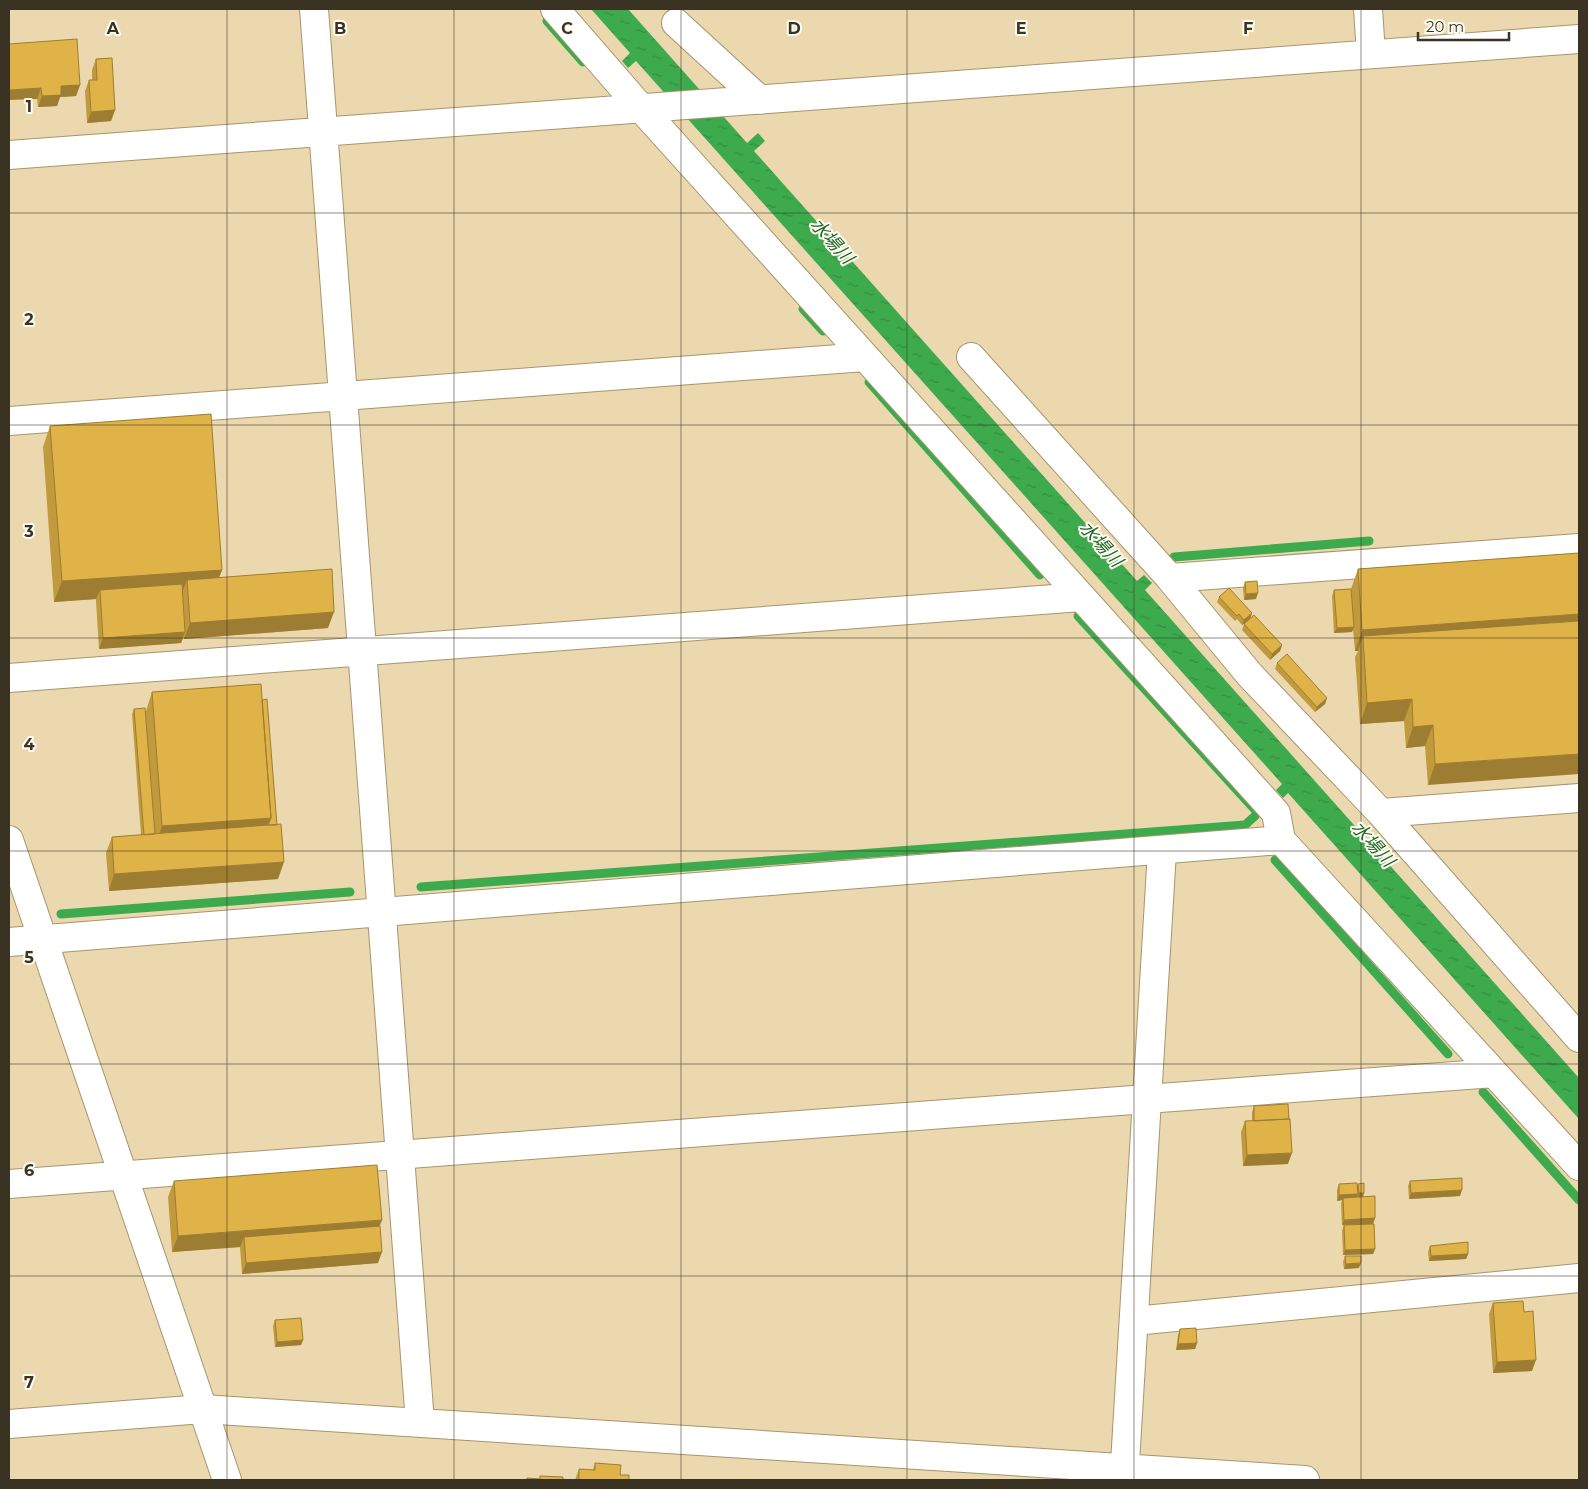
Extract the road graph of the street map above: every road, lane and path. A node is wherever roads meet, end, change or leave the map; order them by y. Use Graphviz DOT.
graph roads {
  1 [pos="314,9"];
  2 [pos="555,9"];
  3 [pos="1368,9"];
  4 [pos="676,23"];
  5 [pos="1579,39"];
  6 [pos="1371,54"];
  7 [pos="755,100"];
  8 [pos="650,106"];
  9 [pos="323,130"];
  10 [pos="9,155"];
  11 [pos="865,357"];
  12 [pos="971,357"];
  13 [pos="343,398"];
  14 [pos="9,421"];
  15 [pos="1579,548"];
  16 [pos="1170,578"];
  17 [pos="1081,597"];
  18 [pos="362,652"];
  19 [pos="9,678"];
  20 [pos="1579,798"];
  21 [pos="1381,813"];
  22 [pos="9,840"];
  23 [pos="1282,840"];
  24 [pos="1162,851"];
  25 [pos="382,912"];
  26 [pos="43,939"];
  27 [pos="9,942"];
  28 [pos="1579,1038"];
  29 [pos="1494,1073"];
  30 [pos="1146,1099"];
  31 [pos="400,1155"];
  32 [pos="1579,1166"];
  33 [pos="124,1175"];
  34 [pos="9,1184"];
  35 [pos="1579,1278"];
  36 [pos="1134,1321"];
  37 [pos="203,1408"];
  38 [pos="420,1423"];
  39 [pos="9,1424"];
  40 [pos="1124,1474"];
  41 [pos="227,1480"];
  42 [pos="1305,1480"];
  1 -- 9 [label="street"];
  2 -- 8 [label="street"];
  3 -- 6 [label="street"];
  4 -- 7 [label="street"];
  5 -- 6 [label="street"];
  6 -- 7 [label="street"];
  7 -- 8 [label="street"];
  8 -- 9 [label="street"];
  8 -- 11 [label="street"];
  9 -- 10 [label="street"];
  9 -- 13 [label="street"];
  11 -- 13 [label="street"];
  11 -- 17 [label="street"];
  12 -- 16 [label="street"];
  13 -- 14 [label="street"];
  13 -- 18 [label="street"];
  15 -- 16 [label="street"];
  16 -- 21 [label="street"];
  17 -- 18 [label="street"];
  17 -- 23 [label="street"];
  18 -- 19 [label="street"];
  18 -- 25 [label="street"];
  20 -- 21 [label="street"];
  21 -- 28 [label="street"];
  22 -- 26 [label="street"];
  23 -- 24 [label="street"];
  23 -- 29 [label="street"];
  24 -- 25 [label="street"];
  24 -- 30 [label="street"];
  25 -- 26 [label="street"];
  25 -- 31 [label="street"];
  26 -- 27 [label="street"];
  26 -- 33 [label="street"];
  29 -- 30 [label="street"];
  29 -- 32 [label="street"];
  30 -- 31 [label="street"];
  30 -- 36 [label="street"];
  31 -- 33 [label="street"];
  31 -- 38 [label="street"];
  33 -- 34 [label="street"];
  33 -- 37 [label="street"];
  35 -- 36 [label="street"];
  36 -- 40 [label="street"];
  37 -- 38 [label="street"];
  37 -- 39 [label="street"];
  37 -- 41 [label="street"];
  38 -- 40 [label="street"];
  40 -- 42 [label="street"];
}
